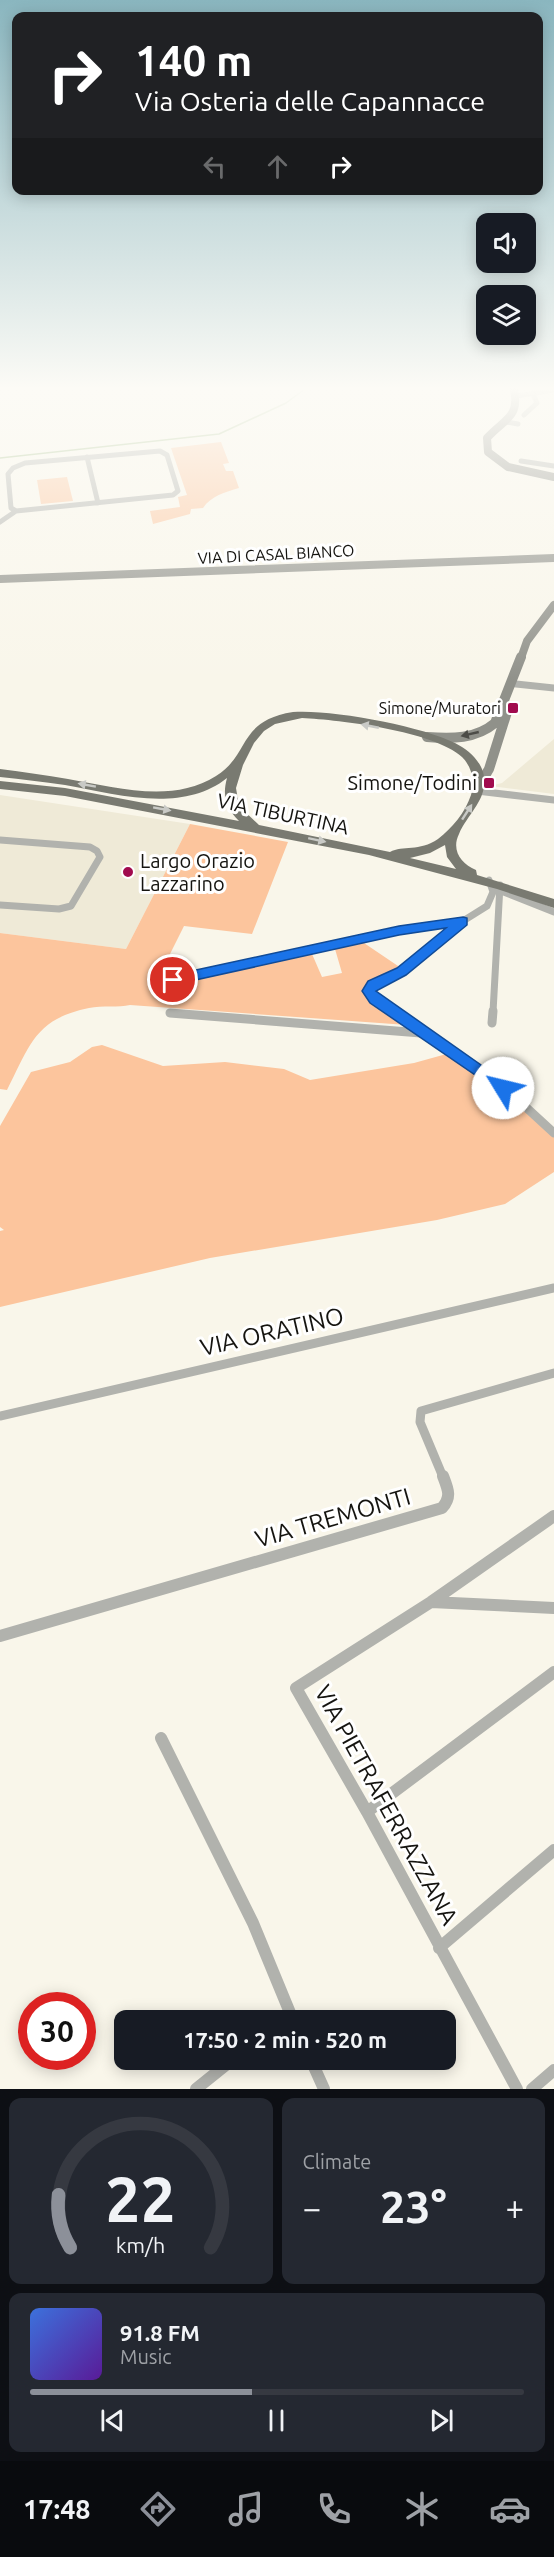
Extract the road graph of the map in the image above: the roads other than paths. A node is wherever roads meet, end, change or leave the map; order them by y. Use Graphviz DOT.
graph roads {
  1 [pos="9,486"];
  2 [pos="94,486"];
  3 [pos="176,486"];
  4 [pos="98,503"];
  5 [pos="16,511"];
  6 [pos="0,522"];
  7 [pos="554,558"];
  8 [pos="0,579"];
  9 [pos="554,605"];
  10 [pos="515,680"];
  11 [pos="554,688"];
  12 [pos="427,737"];
  13 [pos="239,762"];
  14 [pos="0,773"];
  15 [pos="0,784"];
  16 [pos="478,788"];
  17 [pos="0,790"];
  18 [pos="554,800"];
  19 [pos="134,804"];
  20 [pos="265,830"];
  21 [pos="454,831"];
  22 [pos="0,840"];
  23 [pos="369,851"];
  24 [pos="495,885"];
  25 [pos="554,902"];
  26 [pos="0,905"];
  27 [pos="554,912"];
  28 [pos="463,921"];
  29 [pos="173,980"];
  30 [pos="170,1013"];
  31 [pos="492,1023"];
  32 [pos="422,1033"];
  33 [pos="554,1133"];
  34 [pos="554,1288"];
  35 [pos="554,1373"];
  36 [pos="0,1416"];
  37 [pos="554,1516"];
  38 [pos="431,1602"];
  39 [pos="554,1608"];
  40 [pos="0,1636"];
  41 [pos="554,1672"];
  42 [pos="161,1738"];
  43 [pos="367,1812"];
  44 [pos="554,1850"];
  45 [pos="439,1948"];
  46 [pos="284,2010"];
  47 [pos="220,2070"];
  48 [pos="315,2070"];
  49 [pos="554,2070"];
  50 [pos="196,2089"];
  51 [pos="324,2089"];
  52 [pos="517,2089"];
  53 [pos="532,2089"];
  1 -- 5 [label="street"];
  2 -- 4 [label="street"];
  3 -- 4 [label="street"];
  4 -- 5 [label="street"];
  5 -- 6 [label="street"];
  7 -- 8 [label="street, VIA DI CASAL BIANCO"];
  9 -- 10 [label="street"];
  10 -- 11 [label="street"];
  10 -- 12 [label="street, one-way"];
  10 -- 16 [label="street"];
  12 -- 13 [label="main road, one-way"];
  12 -- 16 [label="main road"];
  13 -- 14 [label="main road, VIA TIBURTINA, one-way"];
  13 -- 20 [label="main road"];
  15 -- 19 [label="main road, VIA TIBURTINA"];
  16 -- 18 [label="street"];
  21 -- 16 [label="main road, one-way"];
  17 -- 19 [label="main road"];
  19 -- 20 [label="main road, VIA TIBURTINA, one-way"];
  20 -- 23 [label="main road, VIA TIBURTINA, one-way"];
  21 -- 23 [label="main road"];
  21 -- 25 [label="main road"];
  22 -- 26 [label="street"];
  23 -- 24 [label="main road, VIA TIBURTINA"];
  24 -- 25 [label="main road, VIA TIBURTINA"];
  24 -- 27 [label="street"];
  24 -- 28 [label="street"];
  24 -- 31 [label="street"];
  28 -- 29 [label="street"];
  28 -- 32 [label="street"];
  30 -- 32 [label="street"];
  32 -- 33 [label="street"];
  34 -- 36 [label="street, VIA ORATINO"];
  35 -- 40 [label="street, VIA TREMONTI"];
  37 -- 38 [label="street, VIA PIETRAFERRAZZANA"];
  38 -- 39 [label="street"];
  38 -- 43 [label="street, VIA PIETRAFERRAZZANA"];
  41 -- 43 [label="street"];
  42 -- 46 [label="street"];
  43 -- 45 [label="street, VIA PIETRAFERRAZZANA"];
  44 -- 45 [label="street"];
  45 -- 52 [label="street, VIA PIETRAFERRAZZANA"];
  47 -- 50 [label="street"];
  48 -- 51 [label="street"];
  49 -- 53 [label="street"];
}
